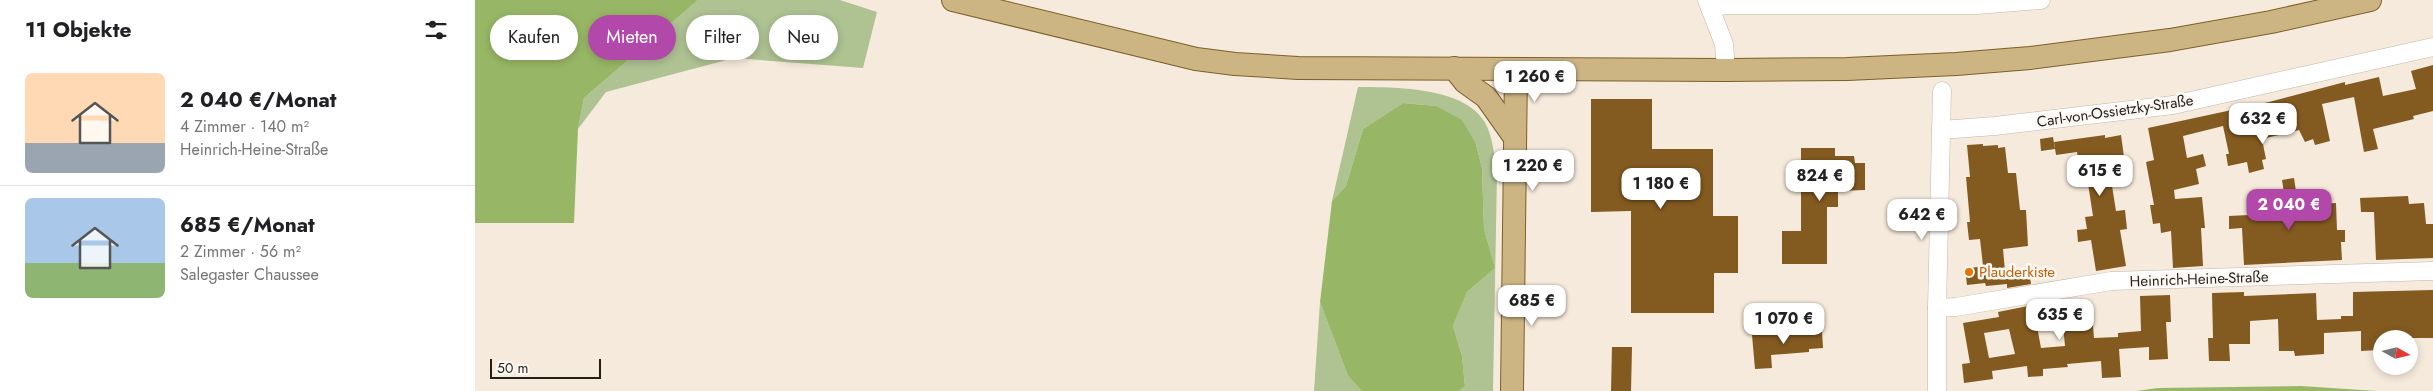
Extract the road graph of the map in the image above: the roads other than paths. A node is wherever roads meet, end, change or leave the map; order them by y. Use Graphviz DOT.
graph roads {
  1 [pos="953,0"];
  2 [pos="2041,0"];
  3 [pos="2371,0"];
  4 [pos="1709,4"];
  5 [pos="2433,47"];
  6 [pos="1454,68"];
  7 [pos="1516,69"];
  8 [pos="1726,70"];
  9 [pos="1942,91"];
  10 [pos="1941,130"];
  11 [pos="1515,138"];
  12 [pos="2433,272"];
  13 [pos="1937,308"];
  14 [pos="1512,391"];
  15 [pos="1937,391"];
  1 -- 6 [label="main road"];
  2 -- 4 [label="street"];
  3 -- 8 [label="main road"];
  4 -- 8 [label="street"];
  5 -- 10 [label="street, Carl-von-Ossietzky-Straße"];
  6 -- 7 [label="main road"];
  6 -- 11 [label="main road"];
  7 -- 8 [label="main road"];
  7 -- 11 [label="main road"];
  9 -- 10 [label="street"];
  10 -- 13 [label="street"];
  11 -- 14 [label="main road"];
  12 -- 13 [label="street, Heinrich-Heine-Straße"];
  13 -- 15 [label="street"];
}
